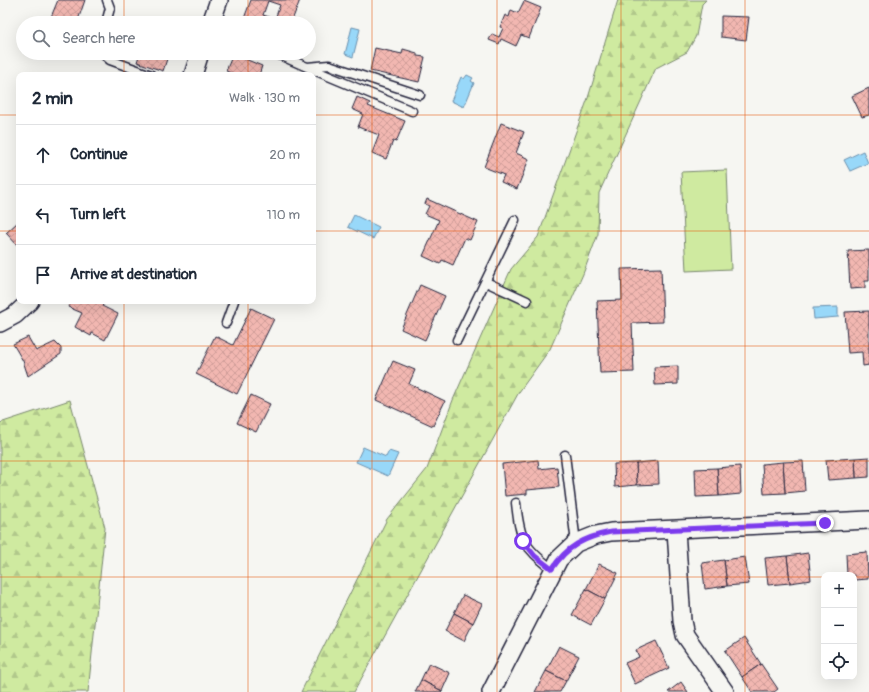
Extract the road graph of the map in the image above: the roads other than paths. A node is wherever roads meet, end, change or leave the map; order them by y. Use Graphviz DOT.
graph roads {
  1 [pos="107,0"];
  2 [pos="220,0"];
  3 [pos="108,16"];
  4 [pos="214,16"];
  5 [pos="110,60"];
  6 [pos="197,60"];
  7 [pos="291,60"];
  8 [pos="307,67"];
  9 [pos="143,72"];
  10 [pos="193,72"];
  11 [pos="420,95"];
  12 [pos="412,111"];
  13 [pos="514,220"];
  14 [pos="486,282"];
  15 [pos="527,301"];
  16 [pos="24,304"];
  17 [pos="233,304"];
  18 [pos="8,312"];
  19 [pos="0,323"];
  20 [pos="226,323"];
  21 [pos="457,340"];
  22 [pos="565,455"];
  23 [pos="516,504"];
  24 [pos="869,520"];
  25 [pos="676,530"];
  26 [pos="576,543"];
  27 [pos="552,569"];
  28 [pos="491,692"];
  29 [pos="725,692"];
  1 -- 3 [label="lane"];
  2 -- 4 [label="street"];
  5 -- 9 [label="lane"];
  6 -- 10 [label="street"];
  7 -- 8 [label="lane"];
  8 -- 11 [label="lane"];
  8 -- 12 [label="lane"];
  13 -- 14 [label="lane"];
  14 -- 15 [label="lane"];
  14 -- 21 [label="lane"];
  16 -- 18 [label="street"];
  17 -- 20 [label="lane"];
  18 -- 19 [label="street"];
  22 -- 26 [label="lane"];
  23 -- 27 [label="lane"];
  24 -- 25 [label="street"];
  25 -- 26 [label="street"];
  25 -- 29 [label="street"];
  26 -- 27 [label="street"];
  27 -- 28 [label="street"];
}
